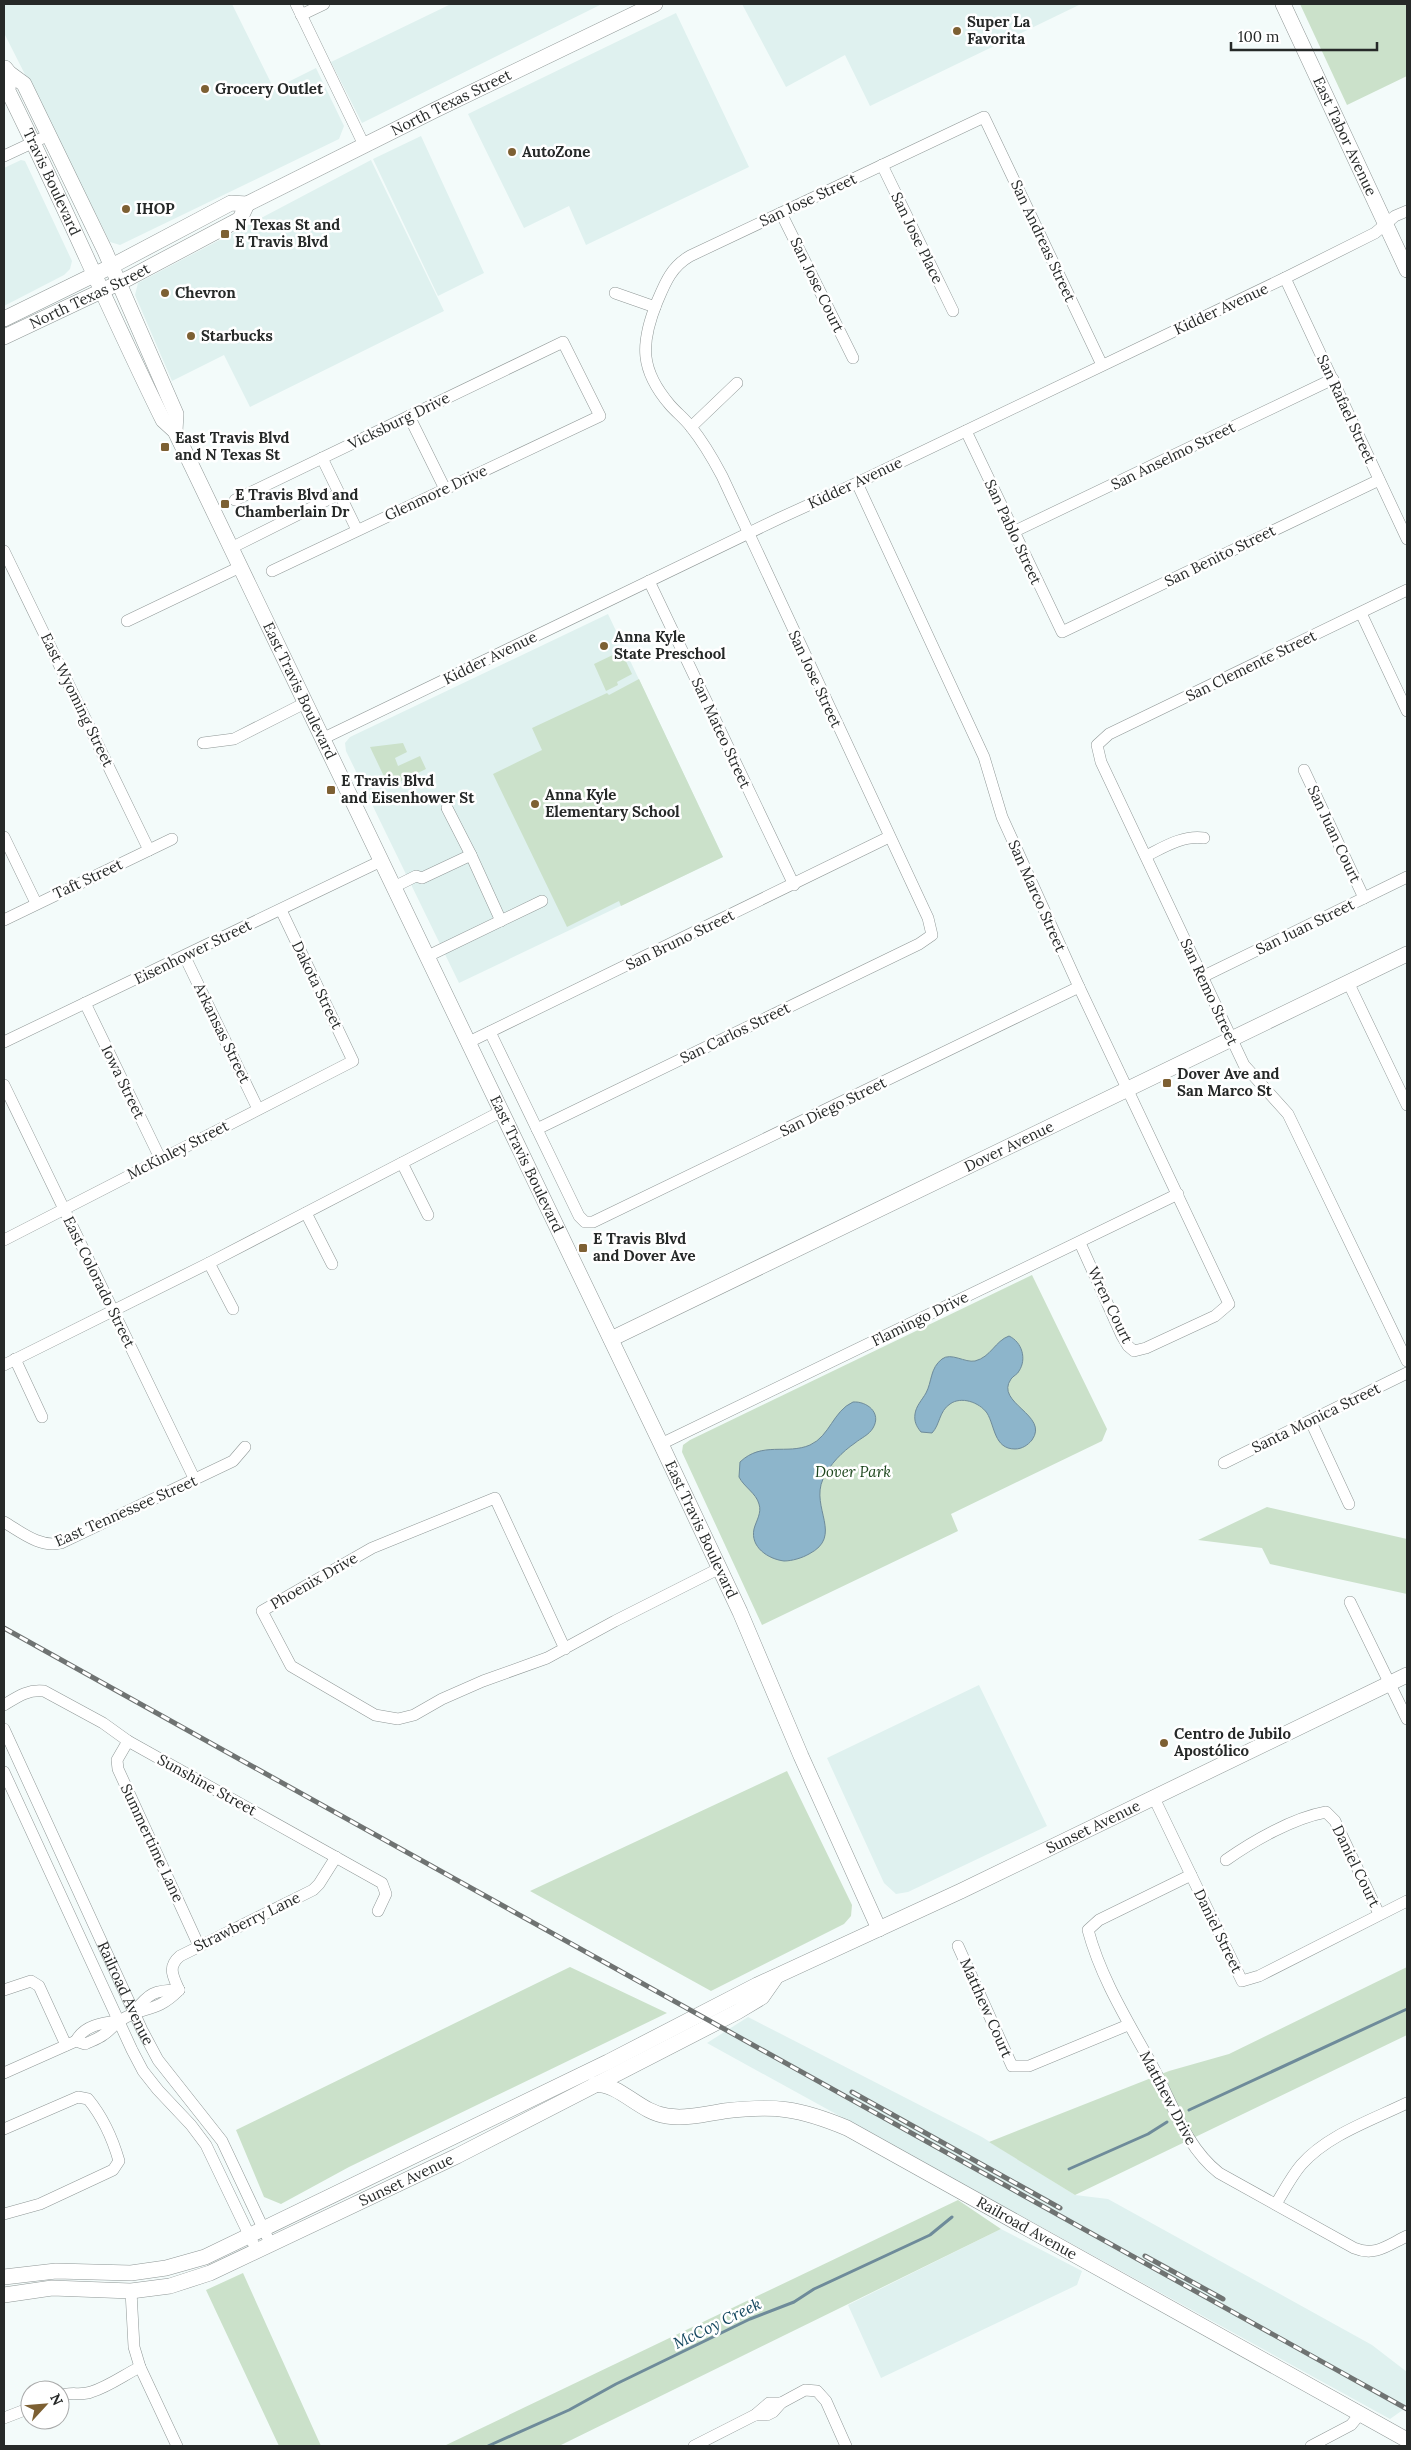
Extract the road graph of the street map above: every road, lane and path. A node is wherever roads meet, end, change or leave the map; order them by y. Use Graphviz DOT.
graph roads {
  1 [pos="296,4"];
  2 [pos="324,4"];
  3 [pos="1283,4"];
  4 [pos="647,6"];
  5 [pos="301,15"];
  6 [pos="6,69"];
  7 [pos="984,117"];
  8 [pos="49,135"];
  9 [pos="33,142"];
  10 [pos="364,145"];
  11 [pos="4,156"];
  12 [pos="882,165"];
  13 [pos="247,204"];
  14 [pos="1407,210"];
  15 [pos="781,213"];
  16 [pos="1386,224"];
  17 [pos="110,267"];
  18 [pos="1407,270"];
  19 [pos="95,275"];
  20 [pos="1285,278"];
  21 [pos="117,283"];
  22 [pos="101,290"];
  23 [pos="615,293"];
  24 [pos="655,307"];
  25 [pos="952,311"];
  26 [pos="4,319"];
  27 [pos="4,337"];
  28 [pos="853,358"];
  29 [pos="1102,365"];
  30 [pos="1333,380"];
  31 [pos="737,383"];
  32 [pos="409,416"];
  33 [pos="600,416"];
  34 [pos="691,427"];
  35 [pos="176,431"];
  36 [pos="966,431"];
  37 [pos="322,458"];
  38 [pos="1379,480"];
  39 [pos="857,483"];
  40 [pos="445,489"];
  41 [pos="339,494"];
  42 [pos="235,500"];
  43 [pos="356,530"];
  44 [pos="1013,532"];
  45 [pos="747,534"];
  46 [pos="1407,539"];
  47 [pos="231,548"];
  48 [pos="5,559"];
  49 [pos="240,567"];
  50 [pos="272,570"];
  51 [pos="649,581"];
  52 [pos="1407,590"];
  53 [pos="1362,613"];
  54 [pos="128,621"];
  55 [pos="1062,632"];
  56 [pos="305,703"];
  57 [pos="1407,711"];
  58 [pos="322,739"];
  59 [pos="203,743"];
  60 [pos="1097,745"];
  61 [pos="1304,770"];
  62 [pos="447,808"];
  63 [pos="889,837"];
  64 [pos="4,838"];
  65 [pos="172,838"];
  66 [pos="1204,838"];
  67 [pos="149,850"];
  68 [pos="471,855"];
  69 [pos="1146,856"];
  70 [pos="381,861"];
  71 [pos="1407,877"];
  72 [pos="794,885"];
  73 [pos="394,887"];
  74 [pos="1364,898"];
  75 [pos="542,901"];
  76 [pos="36,904"];
  77 [pos="281,910"];
  78 [pos="4,920"];
  79 [pos="500,922"];
  80 [pos="932,935"];
  81 [pos="1407,954"];
  82 [pos="428,956"];
  83 [pos="185,957"];
  84 [pos="1202,977"];
  85 [pos="1348,982"];
  86 [pos="1078,987"];
  87 [pos="85,1003"];
  88 [pos="490,1032"];
  89 [pos="1232,1039"];
  90 [pos="4,1042"];
  91 [pos="469,1042"];
  92 [pos="353,1061"];
  93 [pos="4,1085"];
  94 [pos="1128,1089"];
  95 [pos="1407,1105"];
  96 [pos="258,1109"];
  97 [pos="502,1111"];
  98 [pos="537,1129"];
  99 [pos="161,1160"];
  100 [pos="402,1163"];
  101 [pos="1178,1194"];
  102 [pos="63,1209"];
  103 [pos="306,1213"];
  104 [pos="428,1215"];
  105 [pos="586,1222"];
  106 [pos="4,1240"];
  107 [pos="1080,1243"];
  108 [pos="209,1263"];
  109 [pos="332,1264"];
  110 [pos="1229,1304"];
  111 [pos="233,1309"];
  112 [pos="113,1310"];
  113 [pos="611,1339"];
  114 [pos="15,1359"];
  115 [pos="1407,1361"];
  116 [pos="4,1365"];
  117 [pos="1407,1373"];
  118 [pos="42,1417"];
  119 [pos="1311,1422"];
  120 [pos="661,1444"];
  121 [pos="245,1447"];
  122 [pos="1224,1463"];
  123 [pos="195,1480"];
  124 [pos="1349,1504"];
  125 [pos="4,1522"];
  126 [pos="720,1568"];
  127 [pos="1350,1602"];
  128 [pos="566,1649"];
  129 [pos="1407,1676"];
  130 [pos="1390,1684"];
  131 [pos="4,1705"];
  132 [pos="1407,1719"];
  133 [pos="4,1729"];
  134 [pos="128,1741"];
  135 [pos="4,1772"];
  136 [pos="1154,1798"];
  137 [pos="336,1857"];
  138 [pos="1226,1860"];
  139 [pos="1191,1875"];
  140 [pos="1407,1901"];
  141 [pos="378,1911"];
  142 [pos="1380,1914"];
  143 [pos="879,1929"];
  144 [pos="199,1946"];
  145 [pos="958,1946"];
  146 [pos="4,1990"];
  147 [pos="134,2012"];
  148 [pos="118,2021"];
  149 [pos="1128,2025"];
  150 [pos="71,2043"];
  151 [pos="611,2068"];
  152 [pos="4,2073"];
  153 [pos="595,2084"];
  154 [pos="626,2096"];
  155 [pos="1407,2103"];
  156 [pos="4,2129"];
  157 [pos="1276,2204"];
  158 [pos="4,2214"];
  159 [pos="257,2232"];
  160 [pos="1407,2236"];
  161 [pos="264,2248"];
  162 [pos="4,2277"];
  163 [pos="131,2291"];
  164 [pos="4,2295"];
  165 [pos="140,2367"];
  166 [pos="70,2394"];
  167 [pos="20,2412"];
  168 [pos="1360,2414"];
  169 [pos="4,2418"];
  170 [pos="1407,2440"];
  171 [pos="699,2445"];
  172 [pos="177,2446"];
  173 [pos="846,2446"];
  174 [pos="1311,2446"];
  1 -- 5 [label="street"];
  2 -- 5 [label="street"];
  3 -- 16 [label="main road, East Tabor Avenue"];
  4 -- 10 [label="main road, North Texas Street"];
  5 -- 10 [label="street"];
  6 -- 8 [label="main road, Travis Boulevard"];
  6 -- 9 [label="main road, Travis Boulevard"];
  7 -- 12 [label="street, San Jose Street"];
  7 -- 29 [label="street, San Andreas Street"];
  8 -- 9 [label="street"];
  8 -- 17 [label="main road, Travis Boulevard"];
  9 -- 11 [label="street"];
  9 -- 19 [label="main road, Travis Boulevard"];
  10 -- 13 [label="main road, North Texas Street"];
  12 -- 15 [label="street, San Jose Street"];
  12 -- 25 [label="street, San Jose Place"];
  13 -- 17 [label="main road, North Texas Street"];
  13 -- 21 [label="main road, North Texas Street"];
  14 -- 16 [label="street, Kidder Avenue"];
  15 -- 24 [label="street, San Jose Street"];
  15 -- 28 [label="street, San Jose Court"];
  16 -- 18 [label="main road, East Tabor Avenue"];
  16 -- 20 [label="street, Kidder Avenue"];
  17 -- 19 [label="main road, North Texas Street"];
  17 -- 21 [label="main road, East Travis Boulevard"];
  19 -- 22 [label="main road, Travis Boulevard"];
  19 -- 26 [label="main road, North Texas Street"];
  20 -- 29 [label="street, Kidder Avenue"];
  20 -- 30 [label="street, San Rafael Street"];
  21 -- 22 [label="main road, North Texas Street"];
  21 -- 35 [label="main road, East Travis Boulevard"];
  22 -- 27 [label="main road, North Texas Street"];
  22 -- 35 [label="main road, East Travis Boulevard"];
  23 -- 24 [label="street"];
  24 -- 34 [label="street, San Jose Street"];
  29 -- 36 [label="street, Kidder Avenue"];
  30 -- 38 [label="street, San Rafael Street"];
  30 -- 44 [label="street, San Anselmo Street"];
  31 -- 34 [label="street"];
  32 -- 33 [label="street, Vicksburg Drive"];
  32 -- 37 [label="street, Vicksburg Drive"];
  32 -- 40 [label="street"];
  33 -- 40 [label="street, Glenmore Drive"];
  34 -- 45 [label="street, San Jose Street"];
  35 -- 47 [label="main road, East Travis Boulevard"];
  36 -- 39 [label="street, Kidder Avenue"];
  36 -- 44 [label="street, San Pablo Street"];
  37 -- 41 [label="street"];
  37 -- 42 [label="street, Vicksburg Drive"];
  38 -- 46 [label="street, San Rafael Street"];
  38 -- 55 [label="street, San Benito Street"];
  39 -- 45 [label="street, Kidder Avenue"];
  39 -- 86 [label="street, San Marco Street"];
  40 -- 43 [label="street, Glenmore Drive"];
  41 -- 43 [label="street"];
  41 -- 47 [label="street"];
  43 -- 50 [label="street, Glenmore Drive"];
  44 -- 55 [label="street, San Pablo Street"];
  45 -- 51 [label="street, Kidder Avenue"];
  45 -- 63 [label="street, San Jose Street"];
  47 -- 49 [label="main road, East Travis Boulevard"];
  48 -- 67 [label="street, East Wyoming Street"];
  49 -- 54 [label="street"];
  49 -- 56 [label="main road, East Travis Boulevard"];
  51 -- 58 [label="street, Kidder Avenue"];
  51 -- 72 [label="street, San Mateo Street"];
  52 -- 53 [label="street, San Clemente Street"];
  53 -- 57 [label="street"];
  53 -- 60 [label="street, San Clemente Street"];
  56 -- 58 [label="main road, East Travis Boulevard"];
  56 -- 59 [label="street"];
  58 -- 70 [label="main road, East Travis Boulevard"];
  60 -- 69 [label="street, San Remo Street"];
  61 -- 74 [label="street, San Juan Court"];
  62 -- 68 [label="street"];
  63 -- 72 [label="street, San Bruno Street"];
  63 -- 80 [label="street, San Jose Street"];
  64 -- 76 [label="street"];
  65 -- 67 [label="street, Taft Street"];
  66 -- 69 [label="street"];
  67 -- 76 [label="street, Taft Street"];
  68 -- 73 [label="street"];
  68 -- 79 [label="street"];
  69 -- 84 [label="street, San Remo Street"];
  70 -- 73 [label="main road, East Travis Boulevard"];
  70 -- 77 [label="street, Eisenhower Street"];
  71 -- 74 [label="street, San Juan Street"];
  72 -- 88 [label="street, San Bruno Street"];
  73 -- 82 [label="main road, East Travis Boulevard"];
  74 -- 84 [label="street, San Juan Street"];
  75 -- 79 [label="street"];
  76 -- 78 [label="street, Taft Street"];
  77 -- 83 [label="street, Eisenhower Street"];
  77 -- 92 [label="street, Dakota Street"];
  79 -- 82 [label="street"];
  80 -- 98 [label="street, San Carlos Street"];
  81 -- 85 [label="main road, Dover Avenue"];
  82 -- 91 [label="main road, East Travis Boulevard"];
  83 -- 87 [label="street, Eisenhower Street"];
  83 -- 96 [label="street, Arkansas Street"];
  84 -- 89 [label="street, San Remo Street"];
  85 -- 89 [label="main road, Dover Avenue"];
  85 -- 95 [label="street"];
  86 -- 94 [label="street, San Marco Street"];
  86 -- 105 [label="street, San Diego Street"];
  87 -- 90 [label="street, Eisenhower Street"];
  87 -- 99 [label="street, Iowa Street"];
  88 -- 91 [label="street, San Bruno Street"];
  88 -- 98 [label="street, East Travis Boulevard"];
  89 -- 94 [label="main road, Dover Avenue"];
  89 -- 115 [label="street, San Remo Street"];
  91 -- 97 [label="main road, East Travis Boulevard"];
  92 -- 96 [label="street, McKinley Street"];
  93 -- 102 [label="street, East Colorado Street"];
  94 -- 101 [label="street, San Marco Street"];
  94 -- 113 [label="main road, Dover Avenue"];
  96 -- 99 [label="street, McKinley Street"];
  97 -- 100 [label="street"];
  97 -- 113 [label="main road, East Travis Boulevard"];
  98 -- 105 [label="street, East Travis Boulevard"];
  99 -- 102 [label="street, McKinley Street"];
  100 -- 103 [label="street"];
  100 -- 104 [label="street"];
  101 -- 107 [label="street, Flamingo Drive"];
  101 -- 110 [label="street, San Marco Street"];
  102 -- 106 [label="street, McKinley Street"];
  102 -- 112 [label="street, East Colorado Street"];
  103 -- 108 [label="street"];
  103 -- 109 [label="street"];
  107 -- 110 [label="street, Wren Court"];
  107 -- 120 [label="street, Flamingo Drive"];
  108 -- 111 [label="street"];
  108 -- 112 [label="street"];
  112 -- 114 [label="street"];
  112 -- 123 [label="street, East Colorado Street"];
  113 -- 120 [label="main road, East Travis Boulevard"];
  114 -- 116 [label="street"];
  114 -- 118 [label="street"];
  117 -- 119 [label="street, Santa Monica Street"];
  119 -- 122 [label="street, Santa Monica Street"];
  119 -- 124 [label="street"];
  120 -- 126 [label="main road, East Travis Boulevard"];
  121 -- 123 [label="street, East Tennessee Street"];
  123 -- 125 [label="street, East Tennessee Street"];
  126 -- 128 [label="street, Phoenix Drive"];
  126 -- 143 [label="main road, East Travis Boulevard"];
  127 -- 130 [label="street"];
  128 -- 128 [label="street, Phoenix Drive"];
  129 -- 130 [label="main road, Sunset Avenue"];
  130 -- 132 [label="street"];
  130 -- 136 [label="main road, Sunset Avenue"];
  131 -- 134 [label="street, Sunshine Street"];
  133 -- 147 [label="street, Railroad Avenue"];
  134 -- 137 [label="street, Sunshine Street"];
  134 -- 144 [label="street, Summertime Lane"];
  135 -- 148 [label="street, Railroad Avenue"];
  136 -- 139 [label="street, Daniel Street"];
  136 -- 143 [label="main road, Sunset Avenue"];
  137 -- 141 [label="street, Sunshine Street"];
  137 -- 144 [label="street, Strawberry Lane"];
  138 -- 142 [label="street, Daniel Court"];
  139 -- 142 [label="street, Daniel Street"];
  139 -- 149 [label="street, Matthew Drive"];
  140 -- 142 [label="street, Daniel Street"];
  143 -- 151 [label="main road, Sunset Avenue"];
  144 -- 147 [label="street, Strawberry Lane"];
  145 -- 149 [label="street, Matthew Court"];
  146 -- 150 [label="street"];
  147 -- 148 [label="street, Strawberry Lane"];
  147 -- 159 [label="street, Railroad Avenue"];
  148 -- 150 [label="street, Strawberry Lane"];
  148 -- 159 [label="street, Railroad Avenue"];
  149 -- 157 [label="street, Matthew Drive"];
  150 -- 152 [label="street, Strawberry Lane"];
  151 -- 153 [label="main road, Sunset Avenue"];
  151 -- 154 [label="main road"];
  151 -- 159 [label="main road, Sunset Avenue"];
  153 -- 154 [label="main road, Railroad Avenue"];
  153 -- 161 [label="main road, Sunset Avenue"];
  154 -- 168 [label="main road, Railroad Avenue"];
  155 -- 157 [label="street"];
  156 -- 158 [label="street"];
  157 -- 160 [label="street, Matthew Drive"];
  159 -- 161 [label="street, Railroad Avenue"];
  159 -- 162 [label="main road, Sunset Avenue"];
  161 -- 163 [label="main road, Sunset Avenue"];
  163 -- 164 [label="main road, Sunset Avenue"];
  163 -- 165 [label="street"];
  165 -- 166 [label="street"];
  165 -- 172 [label="street"];
  167 -- 169 [label="street"];
  168 -- 170 [label="main road, Railroad Avenue"];
  168 -- 174 [label="street"];
  171 -- 173 [label="street"];
}
